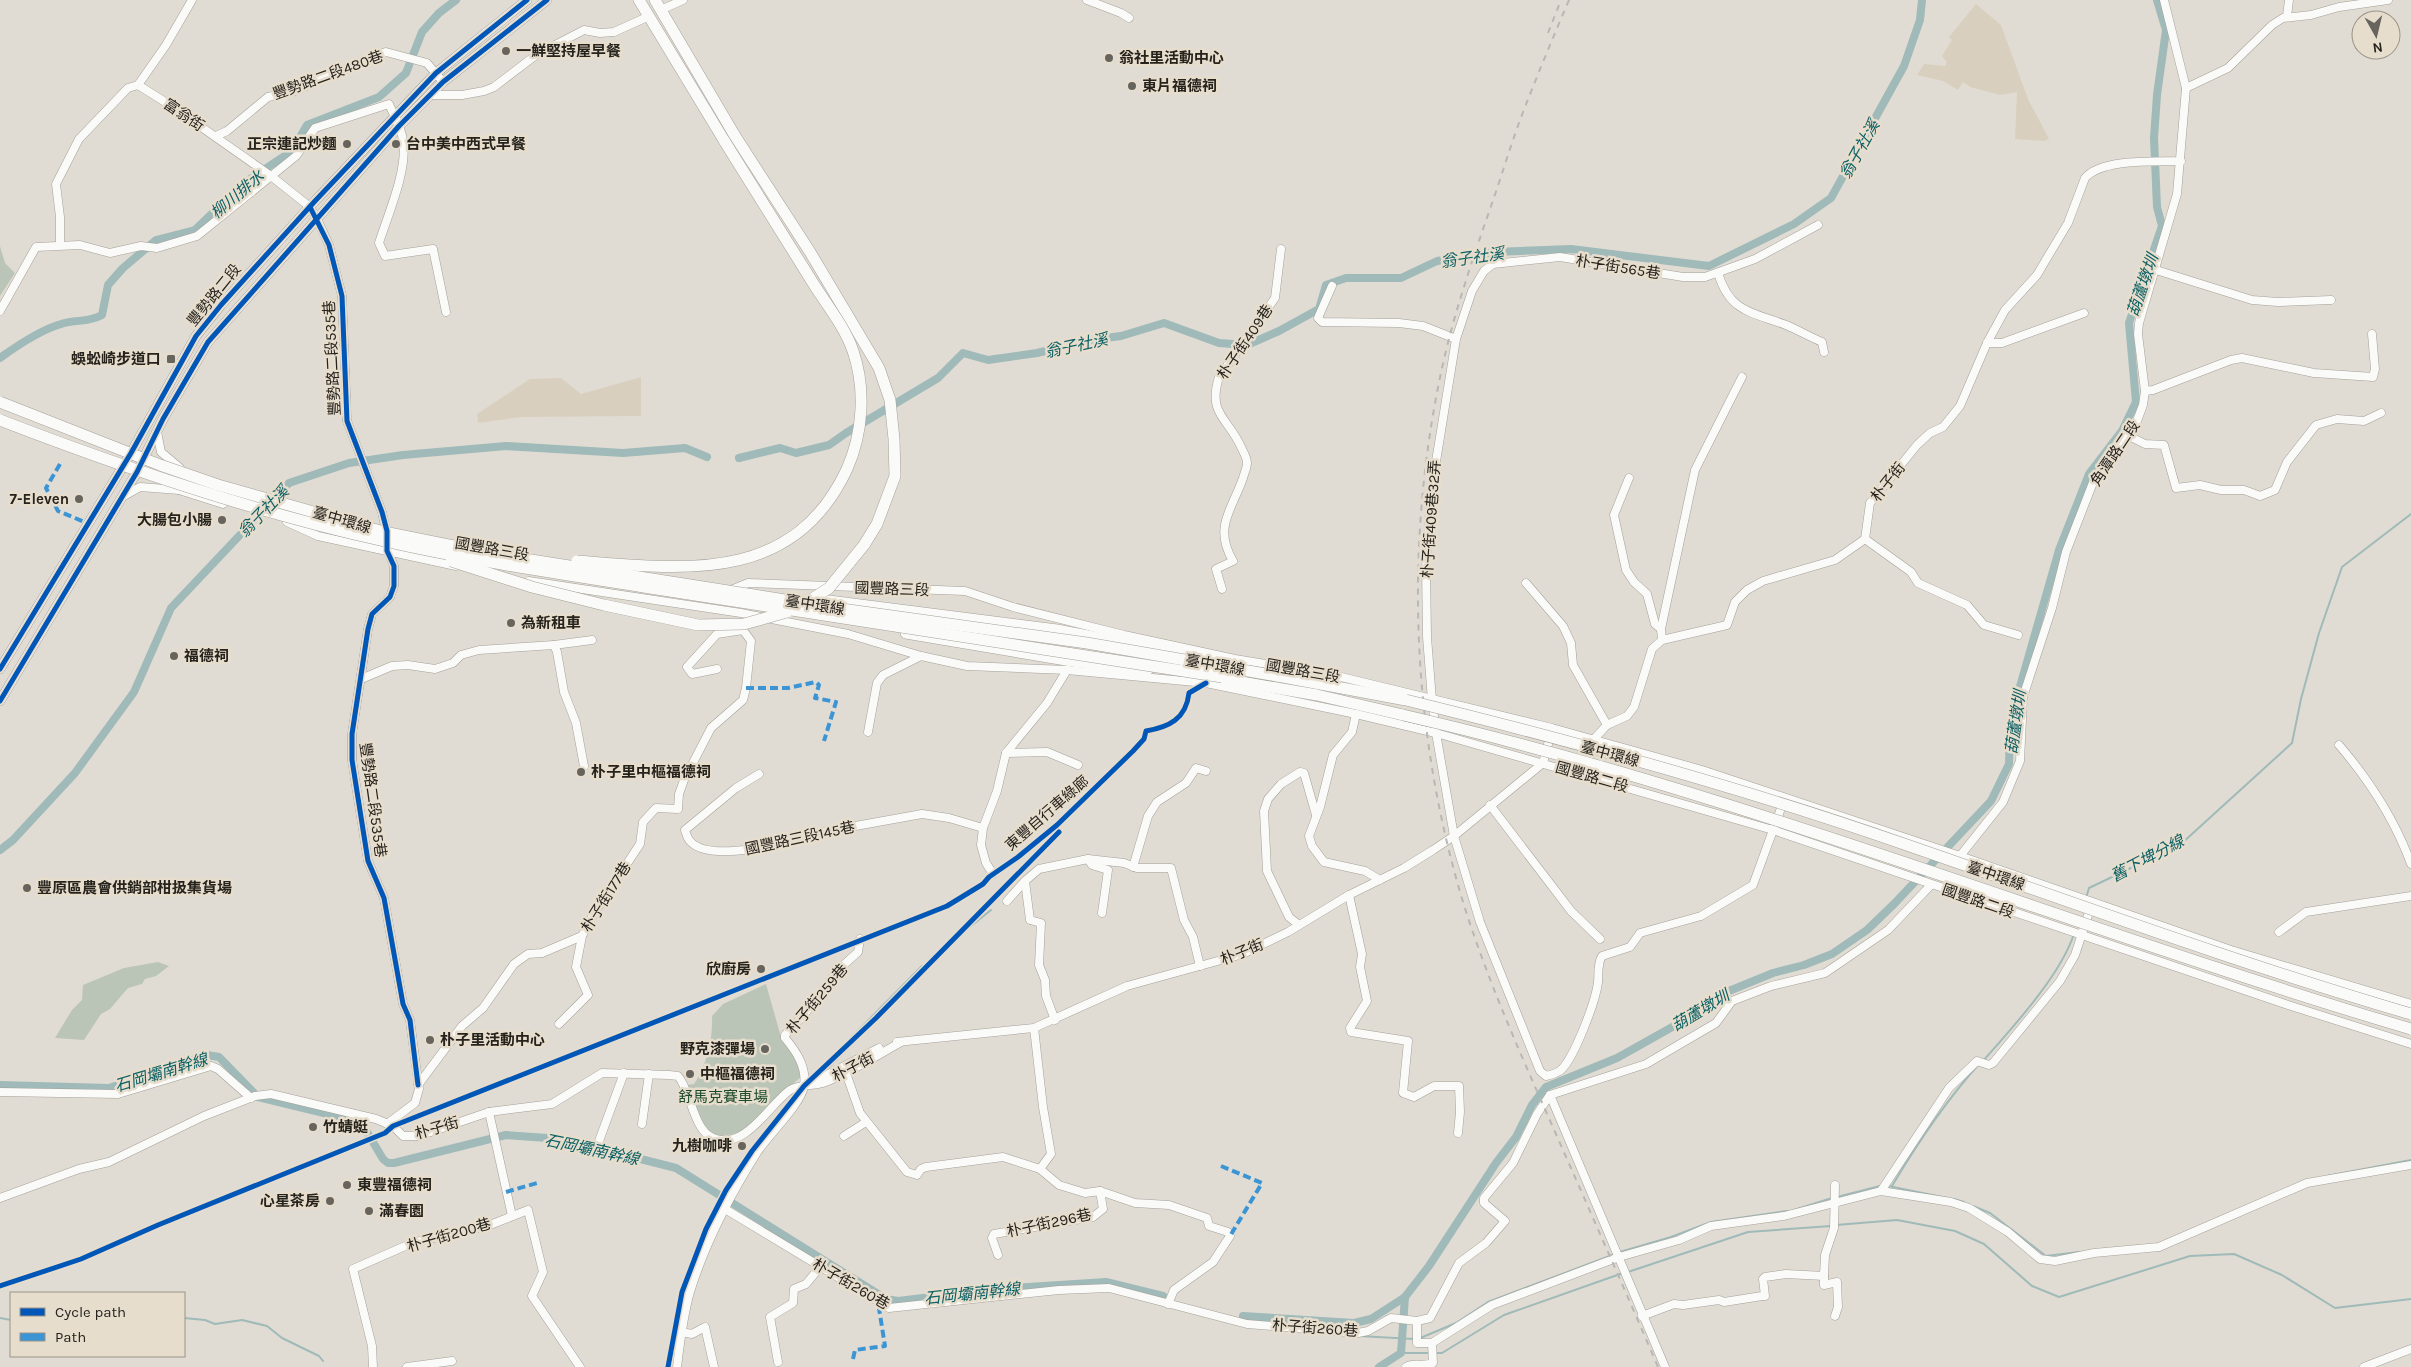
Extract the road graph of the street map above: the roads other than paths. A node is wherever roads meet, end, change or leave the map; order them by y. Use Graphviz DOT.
graph roads {
  1 [pos="192,0"];
  2 [pos="528,0"];
  3 [pos="547,0"];
  4 [pos="639,0"];
  5 [pos="655,0"];
  6 [pos="683,0"];
  7 [pos="1087,0"];
  8 [pos="2164,0"];
  9 [pos="2288,0"];
  10 [pos="2388,0"];
  11 [pos="665,8"];
  12 [pos="2287,16"];
  13 [pos="645,18"];
  14 [pos="1129,18"];
  15 [pos="436,73"];
  16 [pos="443,82"];
  17 [pos="138,85"];
  18 [pos="2186,88"];
  19 [pos="430,96"];
  20 [pos="394,116"];
  21 [pos="399,126"];
  22 [pos="216,136"];
  23 [pos="730,139"];
  24 [pos="2181,161"];
  25 [pos="269,174"];
  26 [pos="310,207"];
  27 [pos="317,219"];
  28 [pos="1818,225"];
  29 [pos="60,244"];
  30 [pos="1281,248"];
  31 [pos="2156,270"];
  32 [pos="1718,273"];
  33 [pos="1332,286"];
  34 [pos="2331,300"];
  35 [pos="0,311"];
  36 [pos="446,312"];
  37 [pos="2084,313"];
  38 [pos="2372,334"];
  39 [pos="1456,339"];
  40 [pos="1986,343"];
  41 [pos="1824,352"];
  42 [pos="1742,377"];
  43 [pos="2144,391"];
  44 [pos="0,402"];
  45 [pos="2381,413"];
  46 [pos="0,420"];
  47 [pos="158,429"];
  48 [pos="2128,436"];
  49 [pos="131,453"];
  50 [pos="145,458"];
  51 [pos="121,468"];
  52 [pos="137,472"];
  53 [pos="188,474"];
  54 [pos="1629,478"];
  55 [pos="179,490"];
  56 [pos="119,501"];
  57 [pos="387,531"];
  58 [pos="1865,539"];
  59 [pos="402,545"];
  60 [pos="387,548"];
  61 [pos="493,554"];
  62 [pos="1526,583"];
  63 [pos="1222,589"];
  64 [pos="732,590"];
  65 [pos="742,613"];
  66 [pos="1661,629"];
  67 [pos="743,630"];
  68 [pos="2018,635"];
  69 [pos="592,640"];
  70 [pos="1662,640"];
  71 [pos="554,644"];
  72 [pos="921,656"];
  73 [pos="0,669"];
  74 [pos="717,669"];
  75 [pos="1067,670"];
  76 [pos="1277,676"];
  77 [pos="1222,677"];
  78 [pos="362,679"];
  79 [pos="1432,700"];
  80 [pos="0,701"];
  81 [pos="1356,714"];
  82 [pos="1607,725"];
  83 [pos="1552,728"];
  84 [pos="868,732"];
  85 [pos="1436,734"];
  86 [pos="1594,739"];
  87 [pos="2339,745"];
  88 [pos="1006,753"];
  89 [pos="1543,763"];
  90 [pos="1078,765"];
  91 [pos="584,766"];
  92 [pos="1206,771"];
  93 [pos="758,774"];
  94 [pos="1585,775"];
  95 [pos="1785,798"];
  96 [pos="1490,805"];
  97 [pos="1316,815"];
  98 [pos="984,828"];
  99 [pos="1773,830"];
  100 [pos="1454,836"];
  101 [pos="1960,856"];
  102 [pos="1088,859"];
  103 [pos="2411,864"];
  104 [pos="1133,866"];
  105 [pos="993,874"];
  106 [pos="1380,880"];
  107 [pos="1025,881"];
  108 [pos="1930,885"];
  109 [pos="1348,895"];
  110 [pos="2411,896"];
  111 [pos="1007,901"];
  112 [pos="2092,902"];
  113 [pos="1102,913"];
  114 [pos="1299,925"];
  115 [pos="2279,932"];
  116 [pos="582,936"];
  117 [pos="2082,936"];
  118 [pos="1600,939"];
  119 [pos="860,940"];
  120 [pos="1200,966"];
  121 [pos="2411,1004"];
  122 [pos="2411,1014"];
  123 [pos="1055,1020"];
  124 [pos="559,1024"];
  125 [pos="1034,1028"];
  126 [pos="2411,1029"];
  127 [pos="901,1042"];
  128 [pos="2411,1044"];
  129 [pos="624,1073"];
  130 [pos="846,1073"];
  131 [pos="649,1074"];
  132 [pos="418,1086"];
  133 [pos="804,1086"];
  134 [pos="0,1092"];
  135 [pos="1550,1096"];
  136 [pos="253,1097"];
  137 [pos="489,1112"];
  138 [pos="866,1122"];
  139 [pos="386,1124"];
  140 [pos="642,1124"];
  141 [pos="1458,1133"];
  142 [pos="844,1136"];
  143 [pos="599,1141"];
  144 [pos="2411,1165"];
  145 [pos="1040,1169"];
  146 [pos="1834,1185"];
  147 [pos="1100,1191"];
  148 [pos="1881,1192"];
  149 [pos="0,1198"];
  150 [pos="1835,1201"];
  151 [pos="725,1209"];
  152 [pos="512,1216"];
  153 [pos="1617,1254"];
  154 [pos="998,1255"];
  155 [pos="820,1267"];
  156 [pos="1824,1276"];
  157 [pos="1168,1304"];
  158 [pos="1642,1316"];
  159 [pos="1835,1316"];
  160 [pos="1417,1321"];
  161 [pos="681,1332"];
  162 [pos="1432,1343"];
  163 [pos="2411,1349"];
  164 [pos="452,1361"];
  165 [pos="778,1362"];
  166 [pos="374,1367"];
  167 [pos="407,1367"];
  168 [pos="580,1367"];
  169 [pos="676,1367"];
  170 [pos="714,1367"];
  171 [pos="1406,1367"];
  172 [pos="1665,1367"];
  173 [pos="2364,1367"];
  1 -- 17 [label="street"];
  2 -- 15 [label="main road, 豐勢路二段"];
  3 -- 16 [label="main road, 豐勢路二段"];
  4 -- 23 [label="highway"];
  5 -- 23 [label="highway"];
  6 -- 11 [label="street"];
  7 -- 14 [label="street"];
  8 -- 18 [label="street, 角潭路二段"];
  9 -- 12 [label="street"];
  10 -- 12 [label="street"];
  12 -- 18 [label="street"];
  13 -- 19 [label="street"];
  15 -- 16 [label="street, 豐勢路二段480巷"];
  15 -- 20 [label="main road, 豐勢路二段"];
  15 -- 22 [label="street, 豐勢路二段480巷"];
  16 -- 19 [label="main road, 豐勢路二段"];
  17 -- 22 [label="street, 富翁街"];
  17 -- 29 [label="street"];
  18 -- 24 [label="street, 角潭路二段"];
  19 -- 21 [label="main road, 豐勢路二段"];
  20 -- 21 [label="street"];
  20 -- 25 [label="street"];
  20 -- 26 [label="main road, 豐勢路二段"];
  21 -- 27 [label="main road, 豐勢路二段"];
  21 -- 36 [label="street"];
  22 -- 25 [label="street, 富翁街"];
  23 -- 59 [label="highway, bridge"];
  23 -- 61 [label="highway, bridge"];
  24 -- 31 [label="street, 角潭路二段"];
  24 -- 40 [label="street, 朴子街"];
  25 -- 26 [label="street, 富翁街"];
  25 -- 29 [label="street"];
  26 -- 27 [label="street, 豐勢路二段535巷"];
  26 -- 49 [label="main road, 豐勢路二段"];
  27 -- 47 [label="main road, 豐勢路二段"];
  27 -- 57 [label="street, 豐勢路二段535巷"];
  28 -- 32 [label="street, 朴子街565巷"];
  29 -- 35 [label="street"];
  30 -- 63 [label="street, 朴子街409巷"];
  31 -- 34 [label="street"];
  31 -- 43 [label="street, 角潭路二段"];
  32 -- 39 [label="street, 朴子街565巷"];
  32 -- 41 [label="street"];
  33 -- 39 [label="street"];
  37 -- 40 [label="street"];
  38 -- 43 [label="street"];
  39 -- 79 [label="street, 朴子街409巷32弄"];
  40 -- 58 [label="street, 朴子街"];
  42 -- 66 [label="street"];
  43 -- 48 [label="street, 角潭路二段"];
  44 -- 61 [label="highway, 臺中環線, bridge"];
  45 -- 48 [label="street"];
  46 -- 59 [label="highway, 臺中環線, bridge"];
  47 -- 50 [label="main road, 豐勢路二段"];
  47 -- 53 [label="street, 國豐路三段"];
  48 -- 101 [label="street, 角潭路二段"];
  49 -- 50 [label="street, 國豐路三段"];
  49 -- 51 [label="main road, 豐勢路二段"];
  50 -- 52 [label="main road, 豐勢路二段"];
  50 -- 53 [label="street, 國豐路三段"];
  51 -- 52 [label="street, 國豐路三段"];
  51 -- 73 [label="main road, 豐勢路二段"];
  52 -- 55 [label="street, 國豐路三段"];
  52 -- 56 [label="main road, 豐勢路二段"];
  53 -- 57 [label="street, 國豐路三段, bridge"];
  54 -- 66 [label="street"];
  55 -- 56 [label="street, 國豐路三段"];
  55 -- 60 [label="street, 國豐路三段"];
  56 -- 80 [label="main road, 豐勢路二段"];
  57 -- 60 [label="street, 豐勢路二段535巷"];
  57 -- 64 [label="street, 國豐路三段"];
  58 -- 68 [label="street"];
  58 -- 70 [label="street"];
  59 -- 77 [label="highway, 臺中環線, bridge"];
  60 -- 65 [label="street, 國豐路三段"];
  60 -- 77 [label="highway, bridge"];
  60 -- 78 [label="street, 豐勢路二段535巷"];
  61 -- 76 [label="highway, 臺中環線, bridge"];
  62 -- 82 [label="street"];
  64 -- 76 [label="highway, bridge"];
  64 -- 79 [label="street, 國豐路三段"];
  65 -- 67 [label="street"];
  65 -- 72 [label="street, 國豐路三段"];
  66 -- 70 [label="street"];
  67 -- 74 [label="street"];
  67 -- 116 [label="street, 朴子街177巷"];
  69 -- 71 [label="street"];
  70 -- 82 [label="street"];
  71 -- 78 [label="street"];
  71 -- 91 [label="street"];
  72 -- 75 [label="street, 國豐路三段"];
  72 -- 84 [label="street"];
  75 -- 81 [label="street, 國豐路三段"];
  75 -- 88 [label="street"];
  76 -- 122 [label="highway, 臺中環線, bridge"];
  77 -- 126 [label="highway, 臺中環線, bridge"];
  78 -- 132 [label="street, 豐勢路二段535巷"];
  79 -- 83 [label="street, 國豐路三段"];
  79 -- 85 [label="street, 朴子街409巷32弄"];
  81 -- 85 [label="street, 國豐路三段"];
  81 -- 97 [label="street"];
  82 -- 86 [label="street"];
  83 -- 86 [label="street, 國豐路三段"];
  83 -- 89 [label="street"];
  85 -- 89 [label="street, 國豐路三段"];
  85 -- 100 [label="street"];
  86 -- 94 [label="street"];
  86 -- 95 [label="street"];
  87 -- 103 [label="street"];
  88 -- 90 [label="street"];
  88 -- 98 [label="street"];
  89 -- 94 [label="street, 國豐路二段"];
  89 -- 96 [label="street, 朴子街"];
  92 -- 104 [label="street"];
  93 -- 98 [label="street, 國豐路三段145巷"];
  94 -- 99 [label="street, 國豐路二段"];
  95 -- 99 [label="street"];
  95 -- 101 [label="street"];
  96 -- 100 [label="street, 朴子街"];
  96 -- 118 [label="street"];
  97 -- 106 [label="street"];
  97 -- 114 [label="street"];
  98 -- 105 [label="street"];
  99 -- 100 [label="street"];
  99 -- 108 [label="street, 國豐路二段"];
  100 -- 106 [label="street, 朴子街"];
  101 -- 112 [label="street"];
  102 -- 104 [label="street"];
  102 -- 107 [label="street"];
  102 -- 113 [label="street"];
  104 -- 120 [label="street"];
  106 -- 109 [label="street, 朴子街"];
  107 -- 111 [label="street"];
  107 -- 123 [label="street"];
  108 -- 117 [label="street, 國豐路二段"];
  108 -- 135 [label="street"];
  109 -- 114 [label="street, 朴子街"];
  109 -- 141 [label="street"];
  110 -- 115 [label="street"];
  112 -- 117 [label="street"];
  112 -- 121 [label="street"];
  114 -- 120 [label="street, 朴子街"];
  116 -- 124 [label="street"];
  116 -- 132 [label="street, 朴子街177巷"];
  117 -- 128 [label="street, 國豐路二段"];
  117 -- 148 [label="street"];
  119 -- 133 [label="street, 朴子街259巷"];
  120 -- 123 [label="street, 朴子街"];
  123 -- 125 [label="street, 朴子街"];
  125 -- 127 [label="street, 朴子街"];
  125 -- 145 [label="street"];
  127 -- 130 [label="street, 朴子街"];
  127 -- 133 [label="street, 朴子街"];
  129 -- 131 [label="street, 朴子街"];
  129 -- 137 [label="street, 朴子街"];
  129 -- 143 [label="street"];
  130 -- 133 [label="street, 朴子街"];
  130 -- 138 [label="street"];
  131 -- 133 [label="street, 朴子街"];
  131 -- 140 [label="street"];
  132 -- 139 [label="street"];
  133 -- 151 [label="street"];
  134 -- 136 [label="street"];
  135 -- 153 [label="street"];
  135 -- 160 [label="street"];
  136 -- 139 [label="street, 朴子街"];
  136 -- 149 [label="street, 朴子街"];
  137 -- 139 [label="street, 朴子街"];
  137 -- 152 [label="street"];
  138 -- 142 [label="street"];
  138 -- 145 [label="street"];
  144 -- 148 [label="street"];
  145 -- 147 [label="street, 朴子街296巷"];
  146 -- 150 [label="street"];
  147 -- 154 [label="street, 朴子街296巷"];
  147 -- 157 [label="street"];
  148 -- 150 [label="street"];
  150 -- 153 [label="street"];
  150 -- 156 [label="street"];
  151 -- 155 [label="street, 朴子街260巷"];
  151 -- 161 [label="street"];
  152 -- 166 [label="street, 朴子街200巷"];
  152 -- 168 [label="street"];
  153 -- 158 [label="street"];
  153 -- 162 [label="street"];
  155 -- 157 [label="street, 朴子街260巷"];
  155 -- 165 [label="street"];
  156 -- 158 [label="street"];
  156 -- 159 [label="street"];
  157 -- 160 [label="street, 朴子街260巷"];
  158 -- 172 [label="street"];
  160 -- 162 [label="street"];
  161 -- 169 [label="street"];
  161 -- 170 [label="street"];
  162 -- 171 [label="street"];
  163 -- 173 [label="street"];
  164 -- 167 [label="street"];
}
